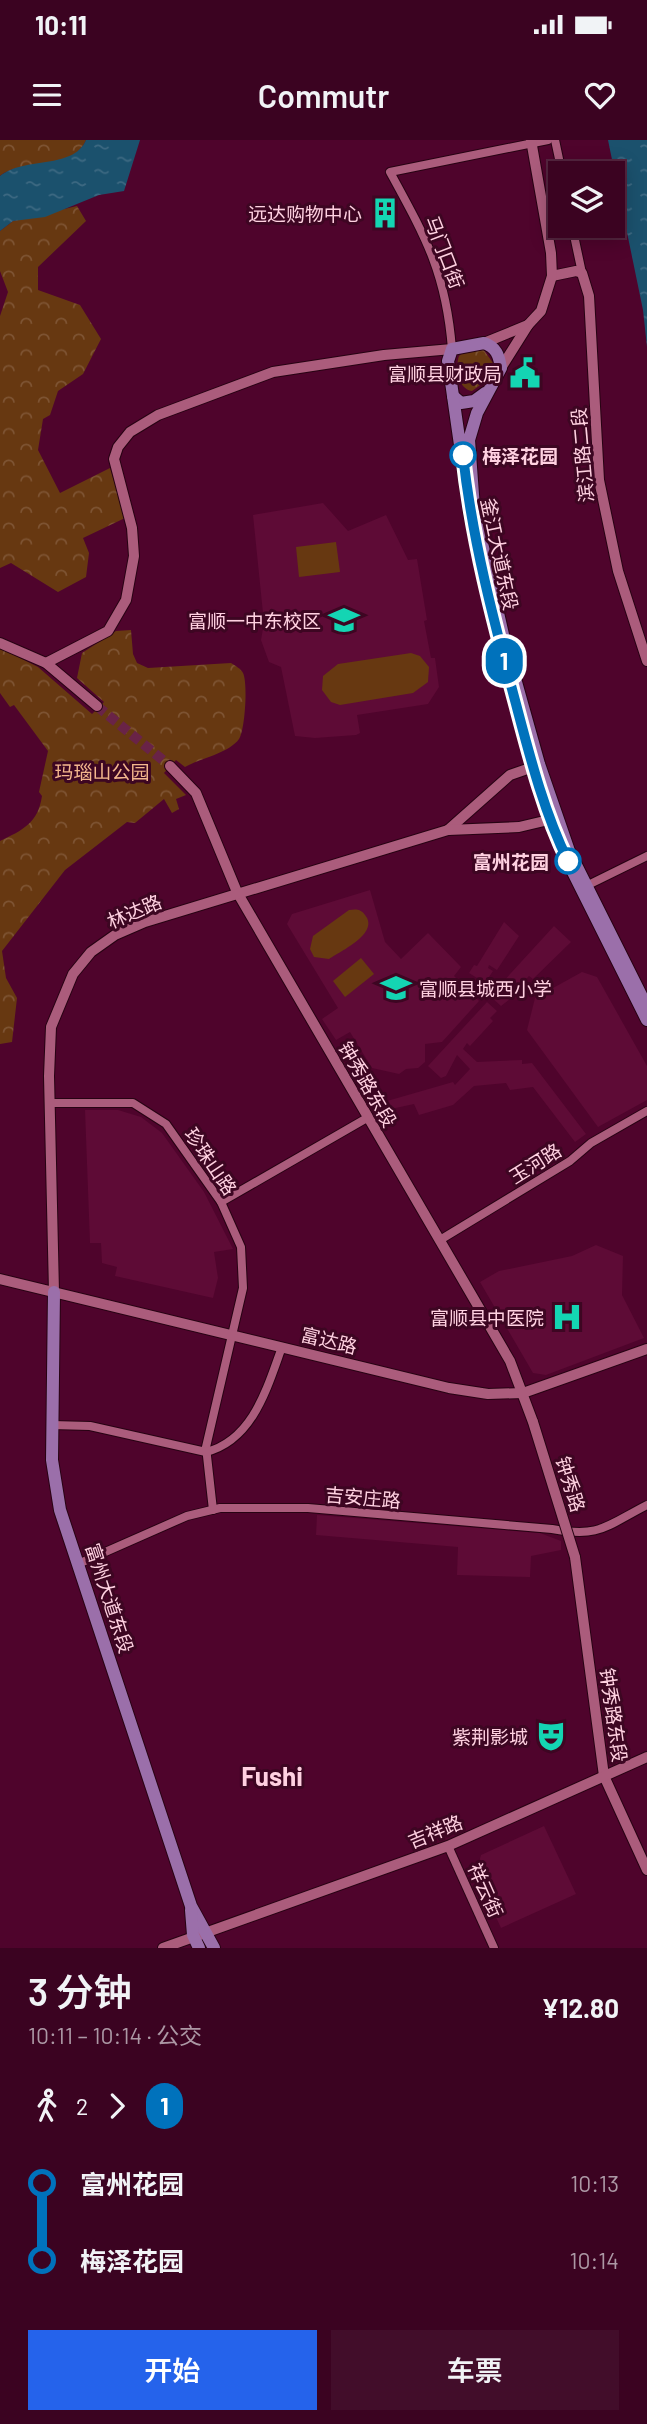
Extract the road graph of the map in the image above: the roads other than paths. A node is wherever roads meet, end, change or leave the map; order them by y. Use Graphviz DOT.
graph roads {
  1 [pos="548,140"];
  2 [pos="555,140"];
  3 [pos="531,142"];
  4 [pos="559,161"];
  5 [pos="575,238"];
  6 [pos="582,273"];
  7 [pos="552,276"];
  8 [pos="528,325"];
  9 [pos="484,343"];
  10 [pos="452,349"];
  11 [pos="501,368"];
  12 [pos="490,389"];
  13 [pos="453,396"];
  14 [pos="0,643"];
  15 [pos="647,661"];
  16 [pos="46,663"];
  17 [pos="97,706"];
  18 [pos="170,766"];
  19 [pos="533,767"];
  20 [pos="554,819"];
  21 [pos="448,830"];
  22 [pos="647,856"];
  23 [pos="583,887"];
  24 [pos="237,892"];
  25 [pos="647,1007"];
  26 [pos="647,1020"];
  27 [pos="50,1103"];
  28 [pos="647,1111"];
  29 [pos="367,1118"];
  30 [pos="221,1202"];
  31 [pos="440,1240"];
  32 [pos="0,1279"];
  33 [pos="54,1292"];
  34 [pos="233,1335"];
  35 [pos="282,1347"];
  36 [pos="647,1349"];
  37 [pos="523,1393"];
  38 [pos="533,1422"];
  39 [pos="52,1425"];
  40 [pos="206,1452"];
  41 [pos="647,1504"];
  42 [pos="213,1510"];
  43 [pos="575,1557"];
  44 [pos="78,1564"];
  45 [pos="647,1757"];
  46 [pos="604,1776"];
  47 [pos="448,1846"];
  48 [pos="647,1870"];
  49 [pos="191,1906"];
  50 [pos="210,1940"];
  51 [pos="196,1944"];
  52 [pos="163,1948"];
  53 [pos="494,1948"];
  1 -- 3 [label="street"];
  2 -- 4 [label="street"];
  3 -- 7 [label="street"];
  3 -- 10 [label="street, 马门口街"];
  5 -- 6 [label="street"];
  6 -- 7 [label="street"];
  6 -- 15 [label="street, 滨江路二段"];
  7 -- 8 [label="street"];
  8 -- 9 [label="street"];
  8 -- 11 [label="street"];
  9 -- 10 [label="main road"];
  9 -- 11 [label="main road"];
  10 -- 13 [label="main road, 釜江大道东段"];
  10 -- 16 [label="street"];
  11 -- 12 [label="main road, 釜江大道东段"];
  12 -- 13 [label="main road"];
  12 -- 20 [label="main road, 釜江大道东段"];
  13 -- 19 [label="main road, 釜江大道东段"];
  14 -- 16 [label="street"];
  16 -- 17 [label="street"];
  18 -- 24 [label="street, 钟秀路东段"];
  19 -- 20 [label="main road, 釜江大道东段"];
  19 -- 21 [label="street"];
  20 -- 21 [label="street"];
  20 -- 23 [label="main road, 釜江大道东段"];
  21 -- 24 [label="street, 林达路"];
  22 -- 23 [label="street"];
  23 -- 25 [label="main road, 釜江大道东段"];
  23 -- 26 [label="main road, 釜江大道东段"];
  24 -- 27 [label="street, 林达路"];
  24 -- 29 [label="street, 钟秀路东段"];
  27 -- 30 [label="street, 珍珠山路"];
  27 -- 33 [label="street, 林达路"];
  28 -- 31 [label="street, 玉河路"];
  29 -- 30 [label="street"];
  29 -- 31 [label="street, 钟秀路东段"];
  30 -- 34 [label="street, 珍珠山路"];
  31 -- 37 [label="street, 钟秀路东段"];
  32 -- 33 [label="street, 富达路"];
  33 -- 34 [label="street, 富达路"];
  33 -- 39 [label="main road, 富州大道东段"];
  34 -- 35 [label="street, 富达路"];
  34 -- 40 [label="street, 珍珠山路"];
  35 -- 37 [label="street, 富达路"];
  35 -- 40 [label="street"];
  36 -- 37 [label="street, 富达路"];
  37 -- 38 [label="street, 钟秀路东段"];
  38 -- 43 [label="street, 钟秀路, bridge"];
  39 -- 40 [label="street"];
  39 -- 44 [label="main road, 富州大道东段"];
  40 -- 42 [label="street, 珍珠山路"];
  41 -- 42 [label="street, 吉安庄路"];
  42 -- 44 [label="street, 吉安庄路"];
  43 -- 46 [label="street, 钟秀路东段"];
  44 -- 49 [label="main road, 富州大道东段"];
  45 -- 46 [label="street, 吉祥路"];
  46 -- 47 [label="street, 吉祥路"];
  46 -- 48 [label="street, 钟秀路东段"];
  47 -- 50 [label="street, 吉祥路"];
  47 -- 53 [label="street, 祥云街"];
  49 -- 50 [label="main road"];
  49 -- 51 [label="main road"];
  50 -- 51 [label="street, 吉祥路"];
  51 -- 52 [label="street, 吉祥路"];
}
